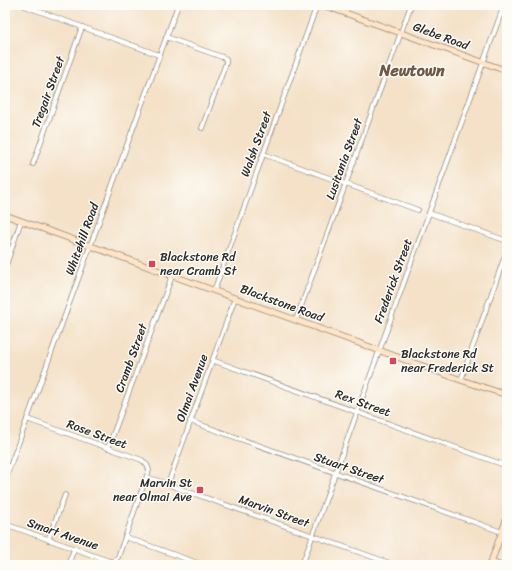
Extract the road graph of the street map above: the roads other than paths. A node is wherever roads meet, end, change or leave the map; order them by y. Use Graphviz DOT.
graph roads {
  1 [pos="6,5"];
  2 [pos="22,5"];
  3 [pos="178,5"];
  4 [pos="317,5"];
  5 [pos="323,5"];
  6 [pos="411,5"];
  7 [pos="504,5"];
  8 [pos="5,8"];
  9 [pos="82,26"];
  10 [pos="401,33"];
  11 [pos="166,37"];
  12 [pos="159,55"];
  13 [pos="483,63"];
  14 [pos="507,71"];
  15 [pos="202,128"];
  16 [pos="263,154"];
  17 [pos="33,164"];
  18 [pos="346,184"];
  19 [pos="418,210"];
  20 [pos="429,213"];
  21 [pos="5,215"];
  22 [pos="21,221"];
  23 [pos="507,241"];
  24 [pos="90,246"];
  25 [pos="507,250"];
  26 [pos="5,268"];
  27 [pos="172,276"];
  28 [pos="214,291"];
  29 [pos="235,298"];
  30 [pos="296,320"];
  31 [pos="379,350"];
  32 [pos="212,360"];
  33 [pos="461,380"];
  34 [pos="507,395"];
  35 [pos="357,412"];
  36 [pos="27,419"];
  37 [pos="190,421"];
  38 [pos="108,448"];
  39 [pos="507,466"];
  40 [pos="335,473"];
  41 [pos="146,477"];
  42 [pos="5,480"];
  43 [pos="168,484"];
  44 [pos="65,495"];
  45 [pos="507,518"];
  46 [pos="5,524"];
  47 [pos="502,532"];
  48 [pos="313,536"];
  49 [pos="125,537"];
  50 [pos="48,540"];
  51 [pos="74,549"];
  52 [pos="491,563"];
  53 [pos="68,565"];
  54 [pos="202,565"];
  55 [pos="302,565"];
  56 [pos="394,565"];
  57 [pos="501,565"];
  1 -- 8 [label="main road"];
  2 -- 9 [label="street"];
  3 -- 11 [label="street, Whitehill Road"];
  4 -- 16 [label="street, Walsh Street"];
  5 -- 10 [label="main road, Glebe Road"];
  6 -- 10 [label="street, Lusitania Street"];
  7 -- 13 [label="street, Frederick Street"];
  9 -- 12 [label="street"];
  9 -- 17 [label="street, Tregair Street"];
  10 -- 13 [label="main road, Glebe Road"];
  10 -- 18 [label="street, Lusitania Street"];
  11 -- 12 [label="street, Whitehill Road"];
  11 -- 15 [label="street"];
  12 -- 24 [label="street, Whitehill Road"];
  13 -- 14 [label="main road, Glebe Road"];
  13 -- 20 [label="street, Frederick Street"];
  16 -- 18 [label="street"];
  16 -- 28 [label="street, Walsh Street"];
  18 -- 19 [label="street"];
  18 -- 30 [label="street, Lusitania Street"];
  20 -- 23 [label="street"];
  20 -- 31 [label="street, Frederick Street"];
  21 -- 22 [label="main road, Blackstone Road"];
  22 -- 24 [label="main road, Blackstone Road"];
  22 -- 26 [label="street"];
  24 -- 27 [label="main road, Blackstone Road"];
  24 -- 36 [label="street, Whitehill Road"];
  25 -- 33 [label="street"];
  27 -- 28 [label="main road, Blackstone Road"];
  27 -- 38 [label="street, Cramb Street"];
  28 -- 29 [label="main road, Blackstone Road"];
  29 -- 30 [label="main road, Blackstone Road"];
  29 -- 32 [label="street, Olmai Avenue"];
  30 -- 31 [label="main road, Blackstone Road"];
  31 -- 33 [label="main road, Blackstone Road"];
  31 -- 35 [label="street, Frederick Street"];
  32 -- 35 [label="street, Rex Street"];
  32 -- 37 [label="street, Olmai Avenue"];
  33 -- 34 [label="main road, Blackstone Road"];
  35 -- 39 [label="street, Rex Street"];
  35 -- 40 [label="street, Frederick Street"];
  36 -- 38 [label="street, Rose Street"];
  36 -- 42 [label="street, Whitehill Road"];
  37 -- 40 [label="street, Stuart Street"];
  37 -- 43 [label="street, Olmai Avenue"];
  38 -- 41 [label="street, Rose Street"];
  40 -- 47 [label="street, Stuart Street"];
  40 -- 48 [label="street, Frederick Street"];
  41 -- 43 [label="street, Marvin Street"];
  41 -- 49 [label="street"];
  43 -- 48 [label="street, Marvin Street"];
  44 -- 50 [label="street"];
  45 -- 47 [label="main road"];
  46 -- 50 [label="street, Smart Avenue"];
  47 -- 52 [label="main road"];
  48 -- 55 [label="street, Frederick Street"];
  48 -- 56 [label="street, Marvin Street"];
  49 -- 51 [label="street, Smart Avenue"];
  49 -- 54 [label="street"];
  50 -- 51 [label="street, Smart Avenue"];
  51 -- 53 [label="street"];
  52 -- 57 [label="street"];
}
